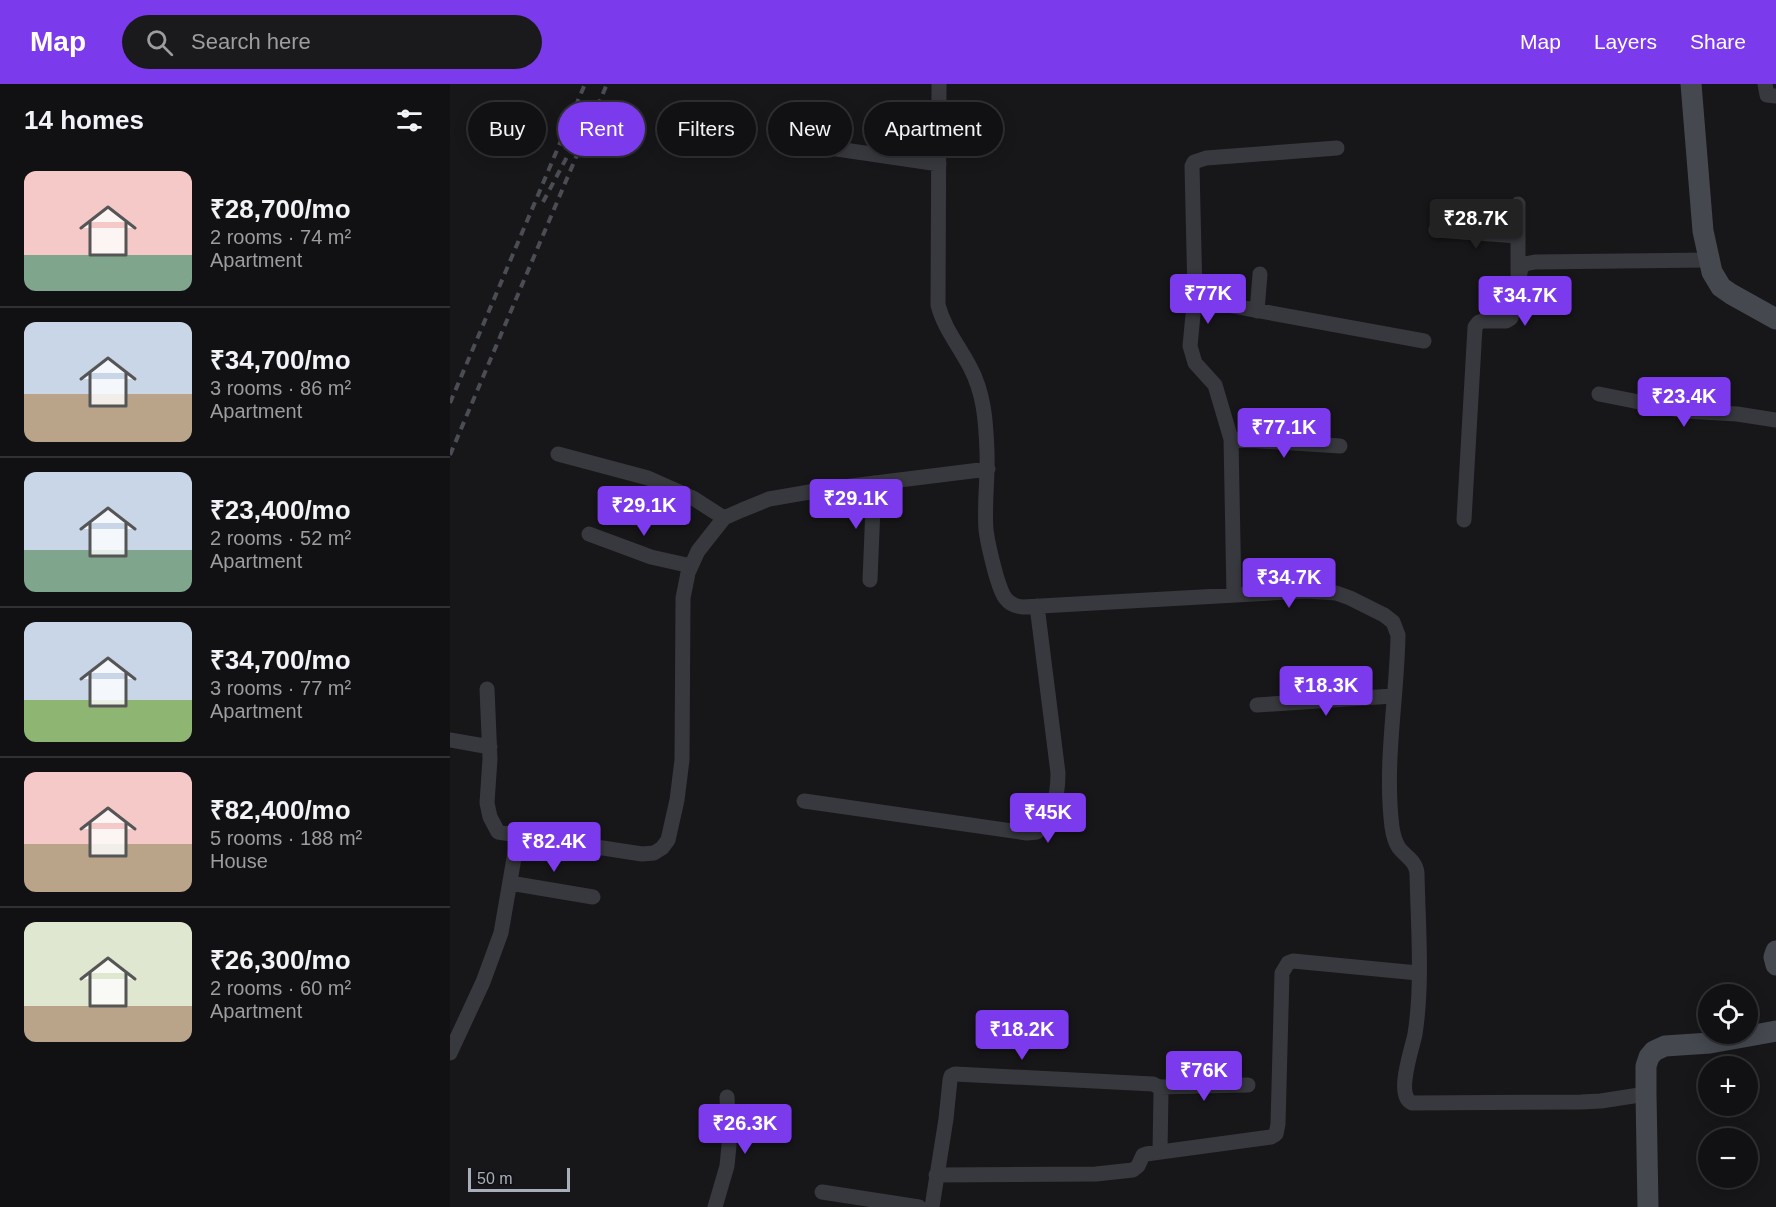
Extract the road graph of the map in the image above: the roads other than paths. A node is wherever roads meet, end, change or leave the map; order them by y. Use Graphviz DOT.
graph roads {
  1 [pos="939,84"];
  2 [pos="1691,84"];
  3 [pos="1765,84"];
  4 [pos="1776,96"];
  5 [pos="1337,148"];
  6 [pos="852,151"];
  7 [pos="939,164"];
  8 [pos="1518,204"];
  9 [pos="1436,230"];
  10 [pos="1518,236"];
  11 [pos="1708,260"];
  12 [pos="1260,274"];
  13 [pos="1518,275"];
  14 [pos="1195,299"];
  15 [pos="1257,311"];
  16 [pos="1776,319"];
  17 [pos="1424,341"];
  18 [pos="1599,394"];
  19 [pos="1776,420"];
  20 [pos="1231,439"];
  21 [pos="1340,446"];
  22 [pos="558,454"];
  23 [pos="988,469"];
  24 [pos="874,483"];
  25 [pos="724,518"];
  26 [pos="1464,520"];
  27 [pos="589,534"];
  28 [pos="691,566"];
  29 [pos="870,579"];
  30 [pos="1234,595"];
  31 [pos="1037,606"];
  32 [pos="487,689"];
  33 [pos="1393,696"];
  34 [pos="1257,705"];
  35 [pos="450,740"];
  36 [pos="490,747"];
  37 [pos="804,801"];
  38 [pos="518,835"];
  39 [pos="510,883"];
  40 [pos="593,897"];
  41 [pos="1776,951"];
  42 [pos="1776,965"];
  43 [pos="1418,973"];
  44 [pos="1776,1032"];
  45 [pos="450,1053"];
  46 [pos="1248,1085"];
  47 [pos="1159,1087"];
  48 [pos="1646,1094"];
  49 [pos="727,1097"];
  50 [pos="1160,1152"];
  51 [pos="936,1175"];
  52 [pos="822,1192"];
  53 [pos="715,1207"];
  54 [pos="919,1207"];
  55 [pos="932,1207"];
  56 [pos="1648,1207"];
  1 -- 7 [label="street"];
  2 -- 11 [label="street"];
  3 -- 4 [label="street"];
  5 -- 14 [label="street"];
  6 -- 7 [label="street"];
  7 -- 23 [label="street"];
  8 -- 10 [label="street"];
  9 -- 10 [label="street"];
  10 -- 13 [label="street"];
  11 -- 13 [label="street"];
  11 -- 16 [label="street"];
  12 -- 15 [label="street"];
  13 -- 26 [label="street"];
  14 -- 15 [label="street"];
  14 -- 20 [label="street"];
  15 -- 17 [label="street"];
  18 -- 19 [label="street"];
  20 -- 21 [label="street"];
  20 -- 30 [label="street"];
  22 -- 25 [label="street"];
  23 -- 24 [label="street"];
  23 -- 31 [label="street"];
  24 -- 25 [label="street"];
  24 -- 29 [label="street"];
  25 -- 28 [label="street"];
  27 -- 28 [label="street"];
  28 -- 38 [label="street"];
  30 -- 31 [label="street"];
  30 -- 33 [label="street"];
  31 -- 37 [label="street"];
  32 -- 36 [label="street"];
  33 -- 34 [label="street"];
  33 -- 43 [label="street"];
  35 -- 36 [label="street"];
  36 -- 38 [label="street"];
  38 -- 39 [label="street"];
  39 -- 40 [label="street"];
  39 -- 45 [label="street"];
  41 -- 42 [label="street"];
  43 -- 48 [label="street"];
  43 -- 50 [label="street"];
  44 -- 48 [label="street"];
  46 -- 47 [label="street"];
  47 -- 50 [label="street"];
  47 -- 51 [label="street"];
  48 -- 56 [label="street"];
  49 -- 53 [label="street"];
  50 -- 51 [label="street"];
  51 -- 55 [label="street"];
  52 -- 54 [label="street"];
}
